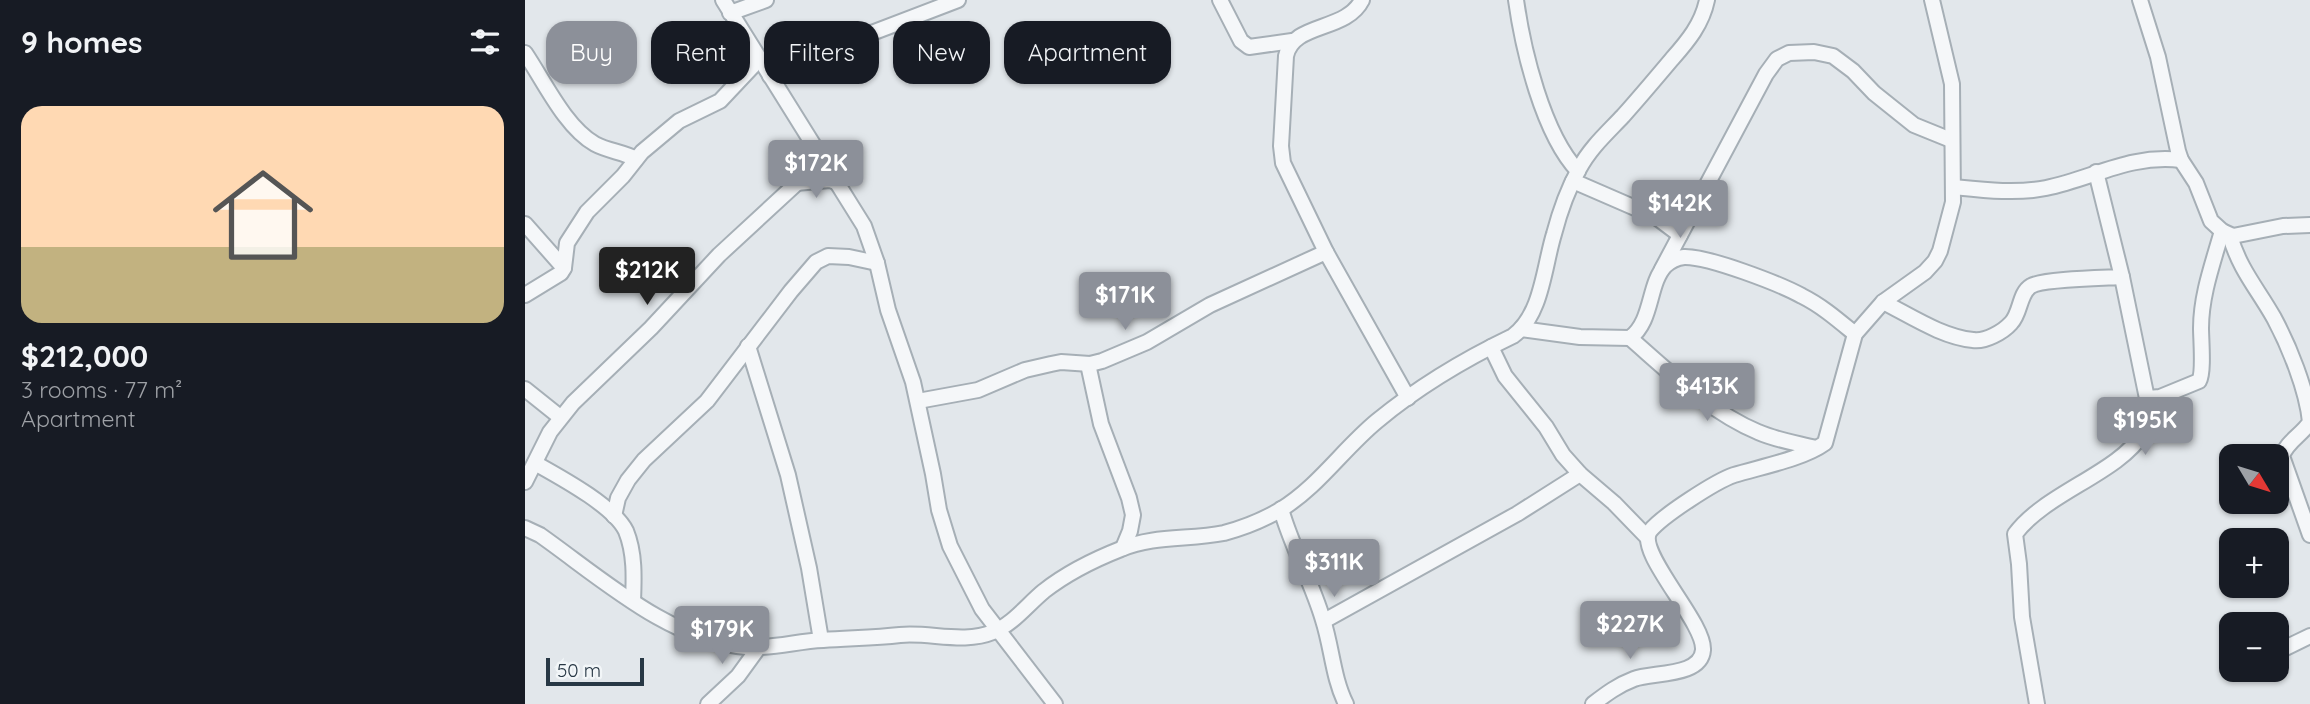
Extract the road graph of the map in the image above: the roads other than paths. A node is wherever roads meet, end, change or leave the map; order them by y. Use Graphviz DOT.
graph roads {
  1 [pos="767,0"];
  2 [pos="958,0"];
  3 [pos="1362,0"];
  4 [pos="1516,0"];
  5 [pos="1707,0"];
  6 [pos="1932,0"];
  7 [pos="2140,0"];
  8 [pos="1226,4"];
  9 [pos="727,6"];
  10 [pos="879,30"];
  11 [pos="1292,41"];
  12 [pos="525,53"];
  13 [pos="757,57"];
  14 [pos="764,67"];
  15 [pos="775,84"];
  16 [pos="1951,140"];
  17 [pos="820,155"];
  18 [pos="636,159"];
  19 [pos="2181,160"];
  20 [pos="2096,172"];
  21 [pos="1575,176"];
  22 [pos="796,183"];
  23 [pos="839,183"];
  24 [pos="1954,187"];
  25 [pos="525,224"];
  26 [pos="2310,225"];
  27 [pos="2226,233"];
  28 [pos="1681,235"];
  29 [pos="1326,252"];
  30 [pos="877,263"];
  31 [pos="564,268"];
  32 [pos="1662,269"];
  33 [pos="2122,277"];
  34 [pos="525,295"];
  35 [pos="1883,302"];
  36 [pos="1521,329"];
  37 [pos="1855,334"];
  38 [pos="1630,338"];
  39 [pos="748,346"];
  40 [pos="1491,347"];
  41 [pos="1088,363"];
  42 [pos="525,389"];
  43 [pos="1408,398"];
  44 [pos="2148,398"];
  45 [pos="918,401"];
  46 [pos="560,417"];
  47 [pos="1816,448"];
  48 [pos="535,463"];
  49 [pos="1580,474"];
  50 [pos="525,482"];
  51 [pos="1281,509"];
  52 [pos="1133,515"];
  53 [pos="614,516"];
  54 [pos="525,528"];
  55 [pos="2310,535"];
  56 [pos="1647,537"];
  57 [pos="1155,539"];
  58 [pos="1123,548"];
  59 [pos="633,601"];
  60 [pos="1324,621"];
  61 [pos="997,631"];
  62 [pos="2310,636"];
  63 [pos="821,640"];
  64 [pos="2289,646"];
  65 [pos="759,647"];
  66 [pos="708,704"];
  67 [pos="1055,704"];
  68 [pos="1346,704"];
  69 [pos="1593,704"];
  70 [pos="2037,704"];
  1 -- 9 [label="street"];
  2 -- 10 [label="street"];
  3 -- 11 [label="street"];
  4 -- 21 [label="street"];
  5 -- 21 [label="street"];
  6 -- 16 [label="street"];
  7 -- 19 [label="street"];
  8 -- 11 [label="street"];
  9 -- 13 [label="street"];
  11 -- 29 [label="street"];
  12 -- 18 [label="street"];
  13 -- 14 [label="street"];
  13 -- 18 [label="street"];
  15 -- 17 [label="street"];
  16 -- 24 [label="street"];
  16 -- 28 [label="street"];
  17 -- 22 [label="street"];
  17 -- 23 [label="street"];
  18 -- 31 [label="street"];
  19 -- 20 [label="street"];
  19 -- 27 [label="street"];
  20 -- 24 [label="street"];
  20 -- 33 [label="street"];
  21 -- 28 [label="street"];
  21 -- 36 [label="street"];
  22 -- 23 [label="street"];
  22 -- 46 [label="street"];
  23 -- 30 [label="street"];
  24 -- 35 [label="street"];
  25 -- 31 [label="street"];
  26 -- 27 [label="street"];
  27 -- 44 [label="street"];
  27 -- 55 [label="street"];
  28 -- 32 [label="street"];
  29 -- 41 [label="street"];
  29 -- 43 [label="street"];
  30 -- 39 [label="street"];
  30 -- 45 [label="street"];
  31 -- 34 [label="street"];
  32 -- 37 [label="street"];
  32 -- 38 [label="street"];
  33 -- 35 [label="street"];
  33 -- 44 [label="street"];
  35 -- 37 [label="street"];
  36 -- 38 [label="street"];
  36 -- 40 [label="street"];
  37 -- 47 [label="street"];
  38 -- 47 [label="street"];
  39 -- 53 [label="street"];
  39 -- 63 [label="street"];
  40 -- 43 [label="street"];
  40 -- 49 [label="street"];
  41 -- 45 [label="street"];
  41 -- 52 [label="street"];
  42 -- 46 [label="street"];
  43 -- 51 [label="street"];
  44 -- 70 [label="street"];
  45 -- 61 [label="street"];
  46 -- 48 [label="street"];
  47 -- 56 [label="street"];
  48 -- 50 [label="street"];
  48 -- 53 [label="street"];
  49 -- 56 [label="street"];
  49 -- 60 [label="street"];
  51 -- 57 [label="street"];
  51 -- 60 [label="street"];
  52 -- 57 [label="street"];
  52 -- 58 [label="street"];
  53 -- 59 [label="street"];
  54 -- 59 [label="street"];
  56 -- 69 [label="street"];
  57 -- 58 [label="street"];
  58 -- 61 [label="street"];
  59 -- 65 [label="street"];
  60 -- 68 [label="street"];
  61 -- 63 [label="street"];
  61 -- 67 [label="street"];
  62 -- 64 [label="street"];
  63 -- 65 [label="street"];
  65 -- 66 [label="street"];
}
